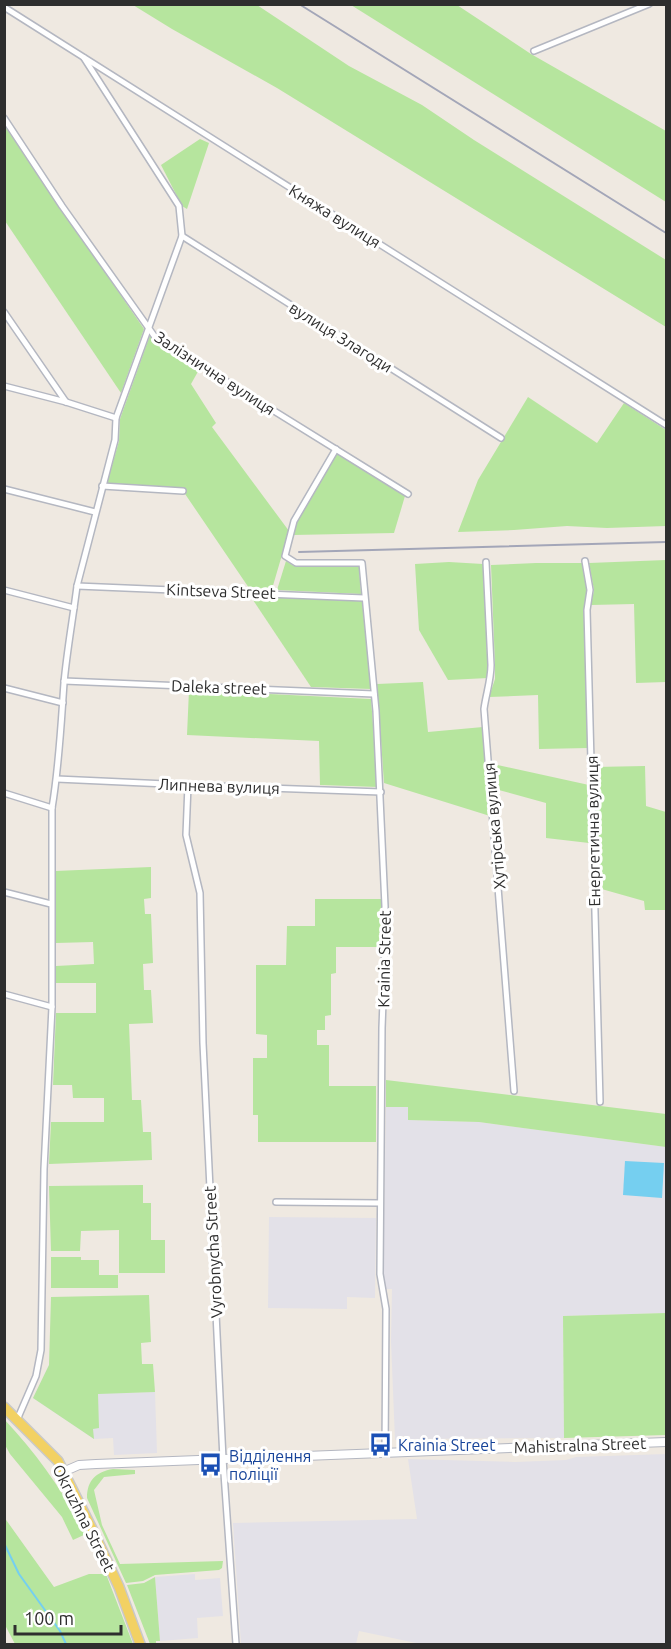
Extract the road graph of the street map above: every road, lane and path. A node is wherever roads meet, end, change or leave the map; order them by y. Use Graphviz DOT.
graph roads {
  1 [pos="649,4"];
  2 [pos="4,7"];
  3 [pos="534,51"];
  4 [pos="84,57"];
  5 [pos="4,118"];
  6 [pos="182,236"];
  7 [pos="4,312"];
  8 [pos="148,329"];
  9 [pos="4,386"];
  10 [pos="66,402"];
  11 [pos="116,418"];
  12 [pos="666,425"];
  13 [pos="501,438"];
  14 [pos="336,449"];
  15 [pos="102,486"];
  16 [pos="4,489"];
  17 [pos="183,491"];
  18 [pos="408,494"];
  19 [pos="95,512"];
  20 [pos="585,561"];
  21 [pos="486,562"];
  22 [pos="77,585"];
  23 [pos="4,590"];
  24 [pos="364,598"];
  25 [pos="74,608"];
  26 [pos="64,681"];
  27 [pos="4,688"];
  28 [pos="374,694"];
  29 [pos="63,703"];
  30 [pos="57,778"];
  31 [pos="188,785"];
  32 [pos="381,792"];
  33 [pos="4,793"];
  34 [pos="52,808"];
  35 [pos="4,892"];
  36 [pos="51,904"];
  37 [pos="4,994"];
  38 [pos="52,1007"];
  39 [pos="514,1091"];
  40 [pos="600,1102"];
  41 [pos="276,1202"];
  42 [pos="381,1203"];
  43 [pos="4,1407"];
  44 [pos="17,1420"];
  45 [pos="666,1442"];
  46 [pos="384,1453"];
  47 [pos="224,1459"];
  48 [pos="63,1472"];
  49 [pos="140,1644"];
  50 [pos="236,1644"];
  1 -- 3 [label="street"];
  2 -- 4 [label="street, Княжа вулиця"];
  4 -- 6 [label="street"];
  4 -- 12 [label="street, Княжа вулиця"];
  5 -- 8 [label="street, Залізнична вулиця"];
  6 -- 8 [label="street"];
  6 -- 13 [label="street, вулиця Злагоди"];
  7 -- 10 [label="street"];
  8 -- 11 [label="street"];
  8 -- 14 [label="street, Залізнична вулиця"];
  9 -- 10 [label="street"];
  10 -- 11 [label="street"];
  11 -- 15 [label="street"];
  14 -- 18 [label="street, Залізнична вулиця"];
  14 -- 24 [label="street, Krainia Street"];
  15 -- 17 [label="street"];
  15 -- 19 [label="street"];
  16 -- 19 [label="street"];
  19 -- 22 [label="street"];
  20 -- 40 [label="street, Енергетична вулиця"];
  21 -- 39 [label="street, Хутірська вулиця"];
  22 -- 24 [label="street, Kintseva Street"];
  22 -- 25 [label="street"];
  23 -- 25 [label="street"];
  24 -- 28 [label="street, Krainia Street"];
  25 -- 26 [label="street"];
  26 -- 28 [label="street, Daleka street"];
  26 -- 29 [label="street"];
  27 -- 29 [label="street"];
  28 -- 32 [label="street, Krainia Street"];
  29 -- 30 [label="street"];
  30 -- 31 [label="street, Липнева вулиця"];
  30 -- 34 [label="street"];
  31 -- 32 [label="street, Липнева вулиця"];
  31 -- 47 [label="street, Vyrobnycha Street"];
  32 -- 42 [label="street, Krainia Street"];
  33 -- 34 [label="street"];
  34 -- 36 [label="street"];
  35 -- 36 [label="street"];
  36 -- 38 [label="street"];
  37 -- 38 [label="street"];
  38 -- 44 [label="street"];
  41 -- 42 [label="street"];
  42 -- 46 [label="street, Krainia Street"];
  43 -- 44 [label="main road, Okruzhna Street"];
  44 -- 48 [label="main road, Okruzhna Street"];
  45 -- 46 [label="street, Mahistralna Street"];
  46 -- 47 [label="street, Mahistralna Street"];
  47 -- 48 [label="street, Mahistralna Street"];
  47 -- 50 [label="street, Vyrobnycha Street"];
  48 -- 49 [label="main road, Okruzhna Street"];
}
